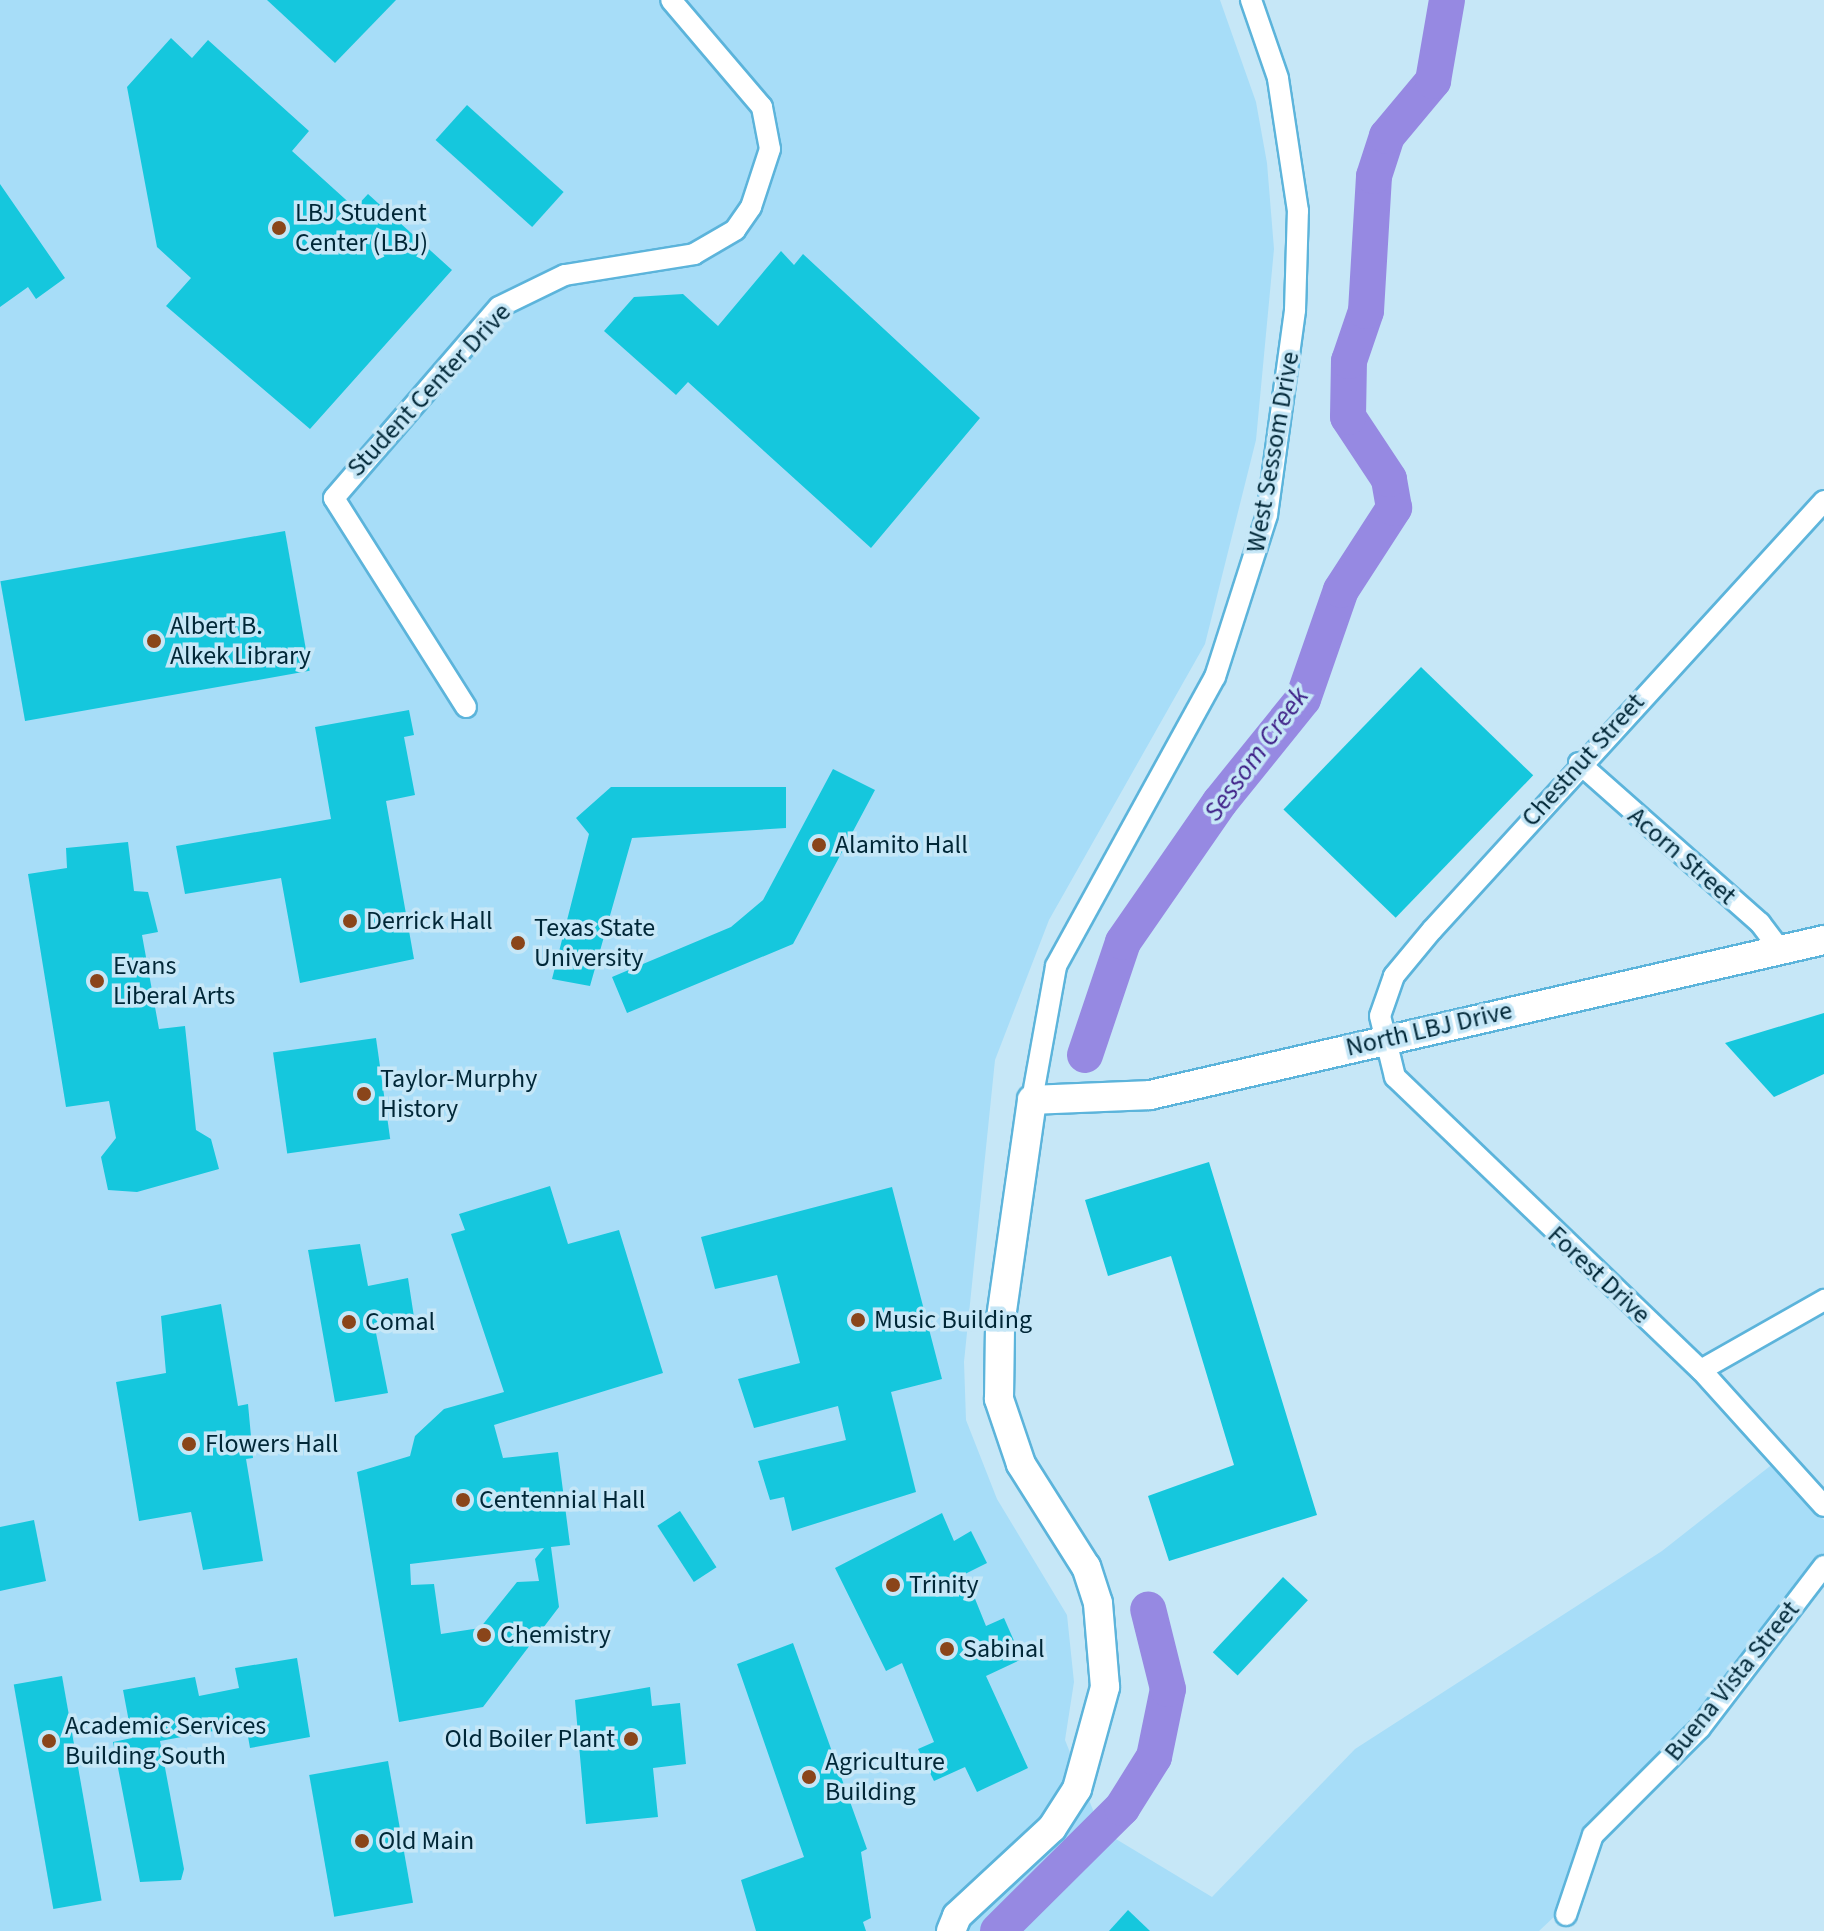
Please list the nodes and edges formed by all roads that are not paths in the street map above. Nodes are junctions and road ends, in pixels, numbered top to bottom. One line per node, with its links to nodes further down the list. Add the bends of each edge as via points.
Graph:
1 (671, 0): 4 (street, Student Center Drive, via 762,107 770,149 751,207 735,230 694,254 565,275 499,307 334,498 350,535)
2 (1251, 0): 9 (street, West Sessom Drive, via 1278,78 1298,211 1295,310 1267,515 1215,677 1056,966 1038,1034)
3 (1824, 501): 5 (street, Chestnut Street)
4 (466, 707)
5 (1579, 763): 7 (street, Acorn Street, via 1760,923); 8 (street, Chestnut Street, via 1394,976 1381,1009)
6 (1824, 940): 7 (street, North LBJ Drive)
7 (1782, 952): 8 (street, North LBJ Drive)
8 (1383, 1040): 9 (street, North LBJ Drive, via 1150,1095); 11 (street, Forest Drive, via 1395,1077 1435,1120)
9 (1032, 1100): 15 (street, via 1000,1325 999,1399 1021,1464 1086,1567 1098,1603 1105,1687 1077,1789 1052,1828 957,1916)
10 (1824, 1300): 11 (street)
11 (1701, 1370): 12 (street, Forest Drive)
12 (1824, 1506)
13 (1824, 1566): 14 (street, Buena Vista Street, via 1700,1728 1593,1835)
14 (1566, 1915)
15 (951, 1931)

